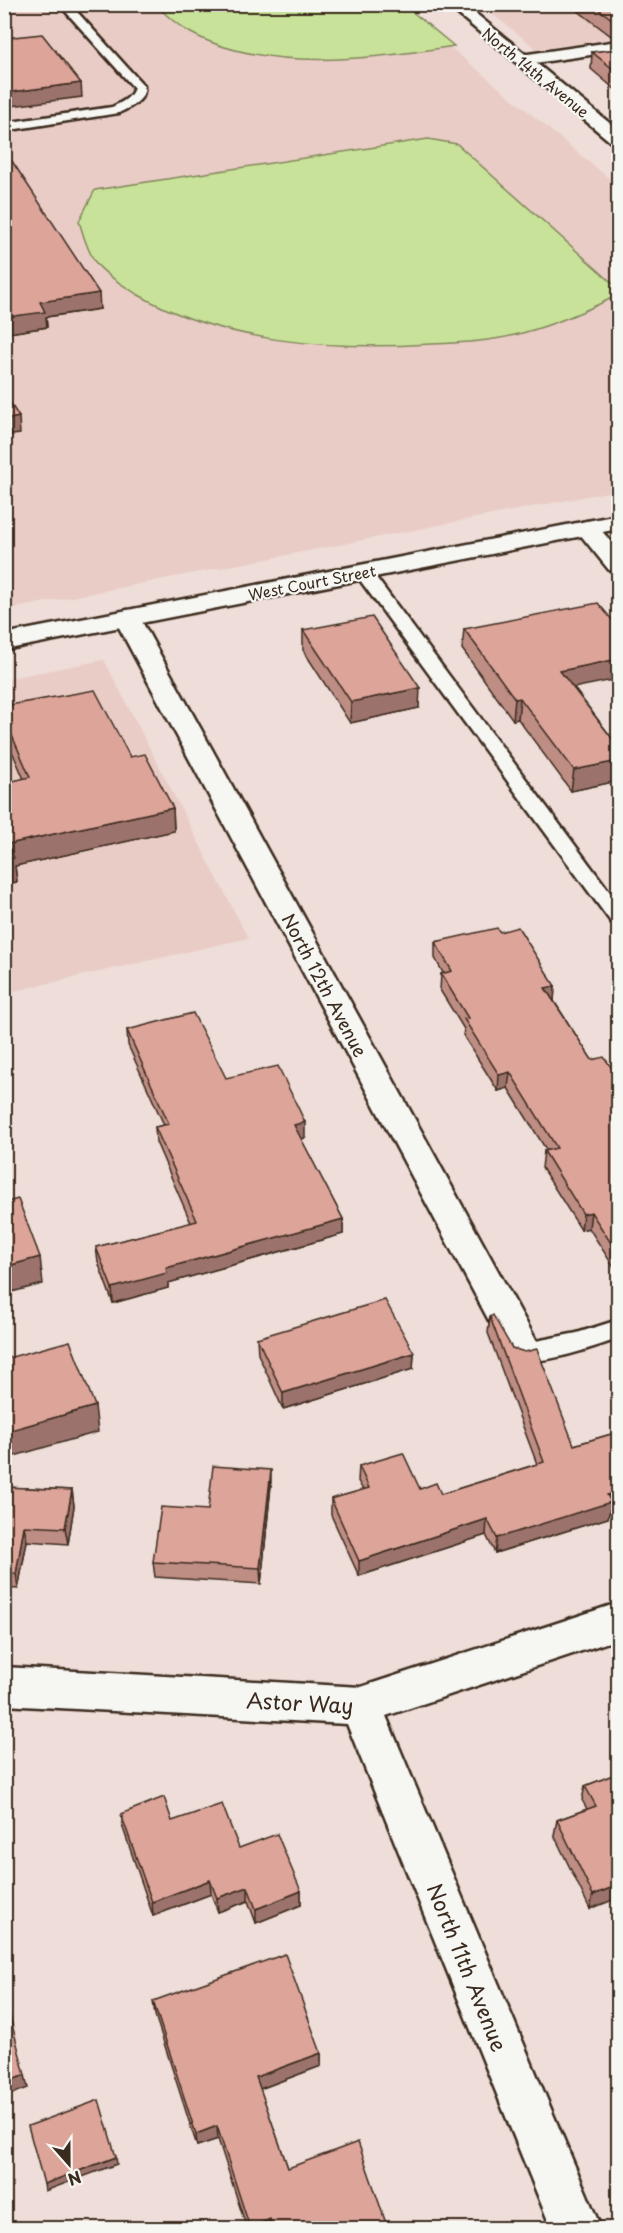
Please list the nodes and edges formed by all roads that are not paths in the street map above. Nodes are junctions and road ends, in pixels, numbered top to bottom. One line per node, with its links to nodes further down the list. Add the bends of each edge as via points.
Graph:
1 (64, 4): 5 (lane, via 140,88 137,98 115,110)
2 (454, 4): 4 (street, North 14th Avenue)
3 (618, 46): 4 (street)
4 (521, 60): 6 (street, North 14th Avenue)
5 (4, 127)
6 (618, 140)
7 (618, 522): 8 (street, West Court Street)
8 (587, 528): 9 (street); 10 (street, West Court Street)
9 (618, 565)
10 (363, 572): 11 (street, West Court Street); 13 (lane)
11 (127, 618): 12 (street, West Court Street); 15 (street, North 12th Avenue)
12 (4, 642)
13 (618, 917)
14 (618, 1330): 15 (lane, via 577,1343)
15 (524, 1352)
16 (618, 1621): 18 (street, Astor Way)
17 (4, 1686): 18 (street, Astor Way)
18 (361, 1706): 19 (street, North 11th Avenue)
19 (576, 2229)

